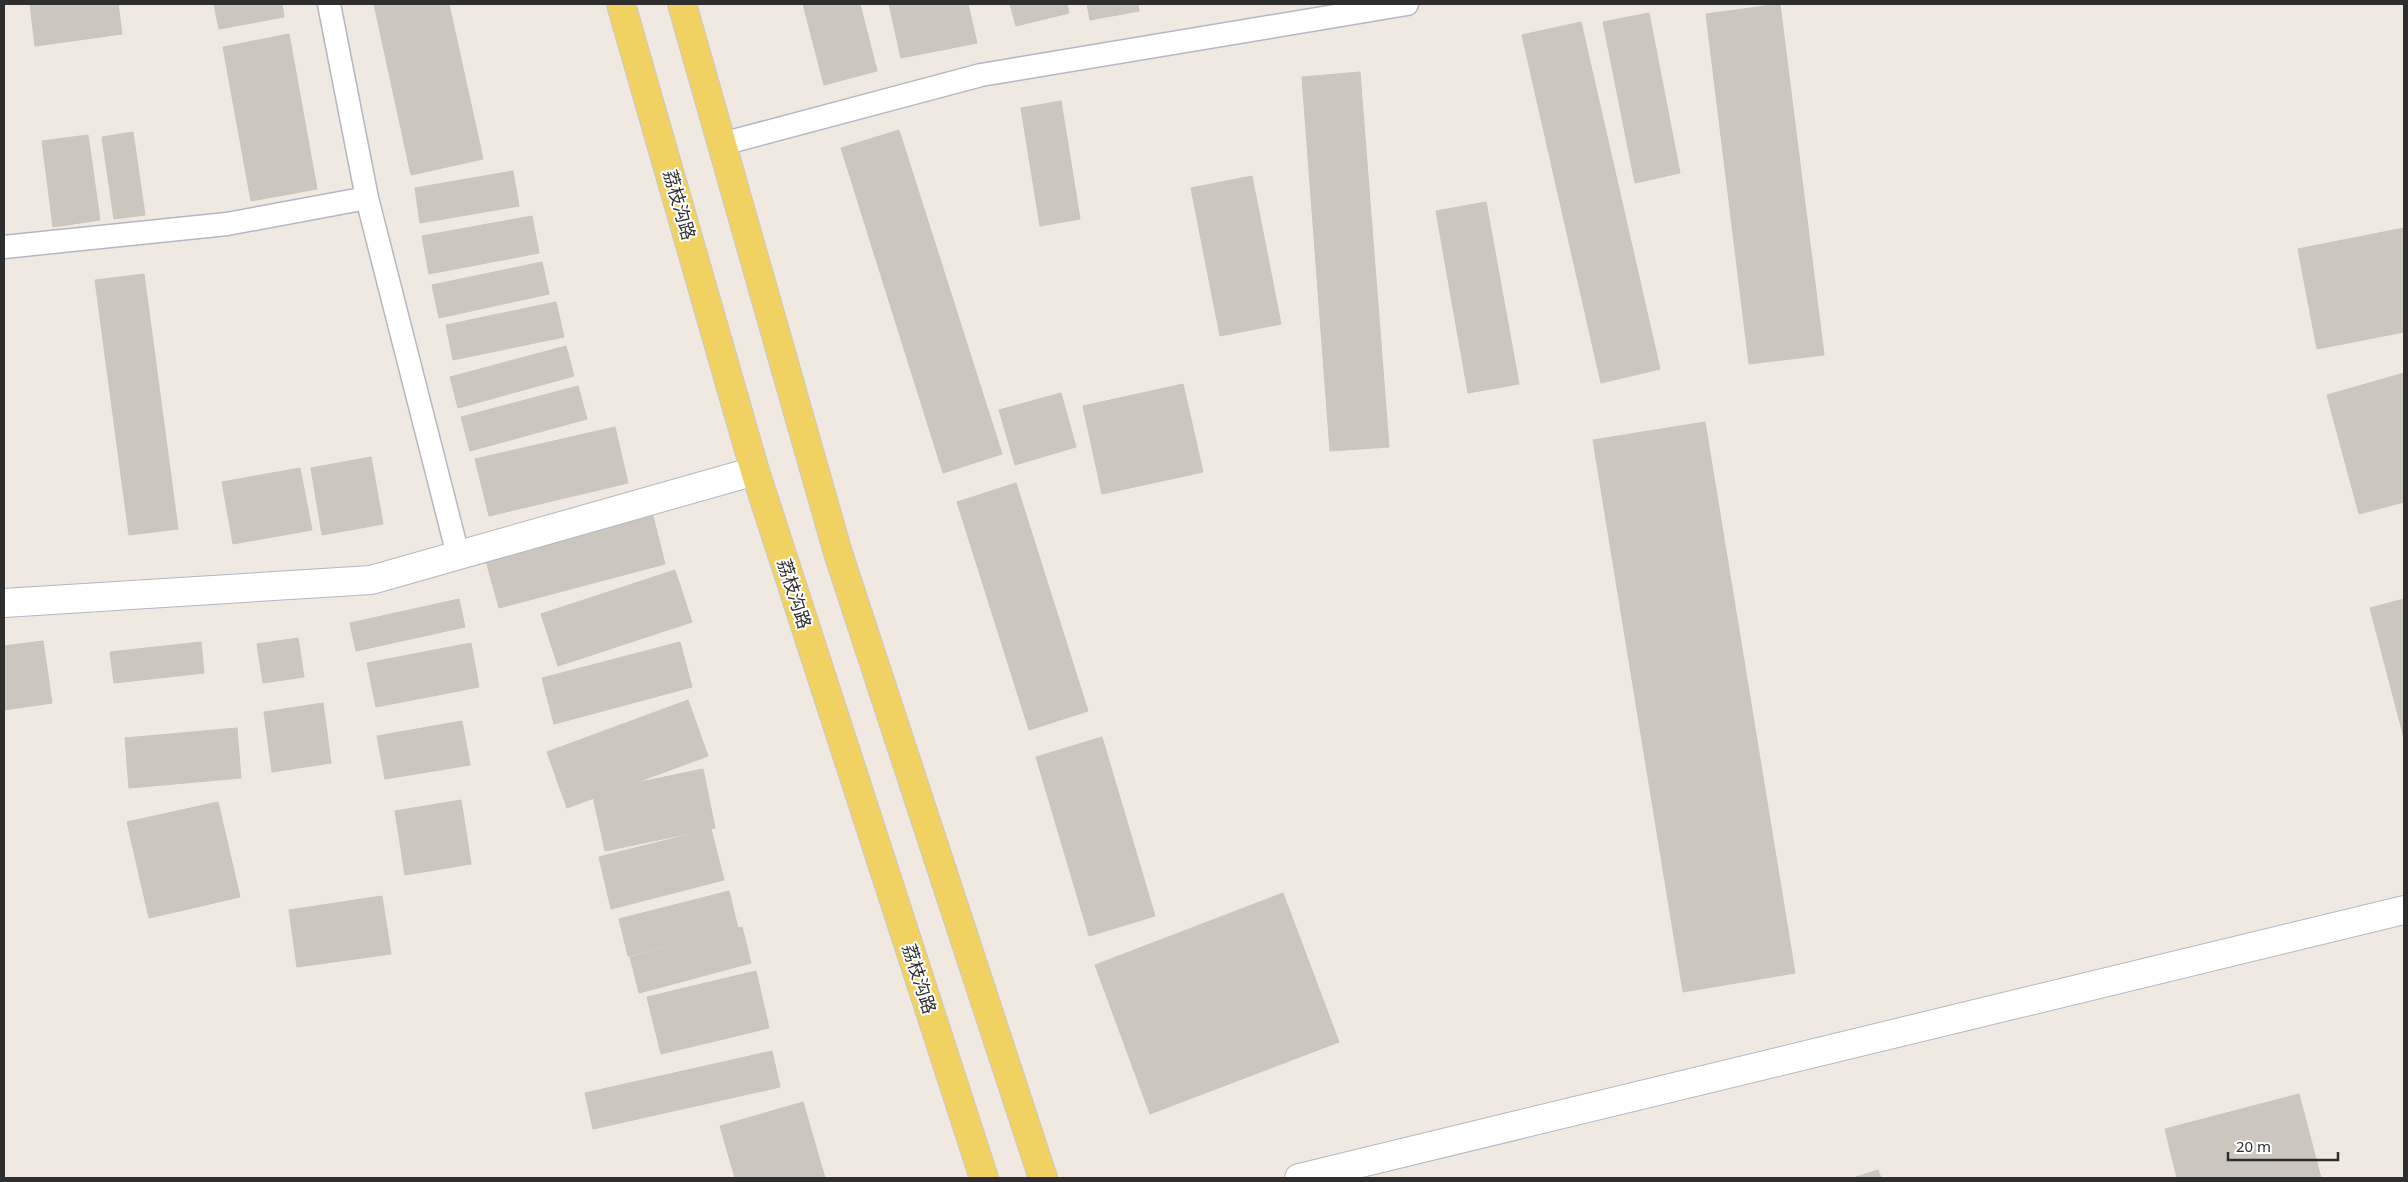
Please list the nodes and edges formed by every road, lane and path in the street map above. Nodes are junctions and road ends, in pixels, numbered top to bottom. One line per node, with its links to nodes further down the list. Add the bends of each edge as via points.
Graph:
1 (329, 4): 6 (lane)
2 (622, 4): 8 (main road, 荔枝沟路)
3 (682, 4): 5 (main road)
4 (1407, 4): 5 (lane, via 981,75)
5 (722, 144): 13 (main road, via 838,553)
6 (367, 198): 7 (lane, via 227,224); 9 (lane)
7 (4, 247)
8 (754, 471): 9 (street); 12 (main road, 荔枝沟路)
9 (458, 555): 10 (street, via 371,580)
10 (4, 603)
11 (2404, 910): 14 (street)
12 (984, 1178)
13 (1043, 1178)
14 (1300, 1178)

